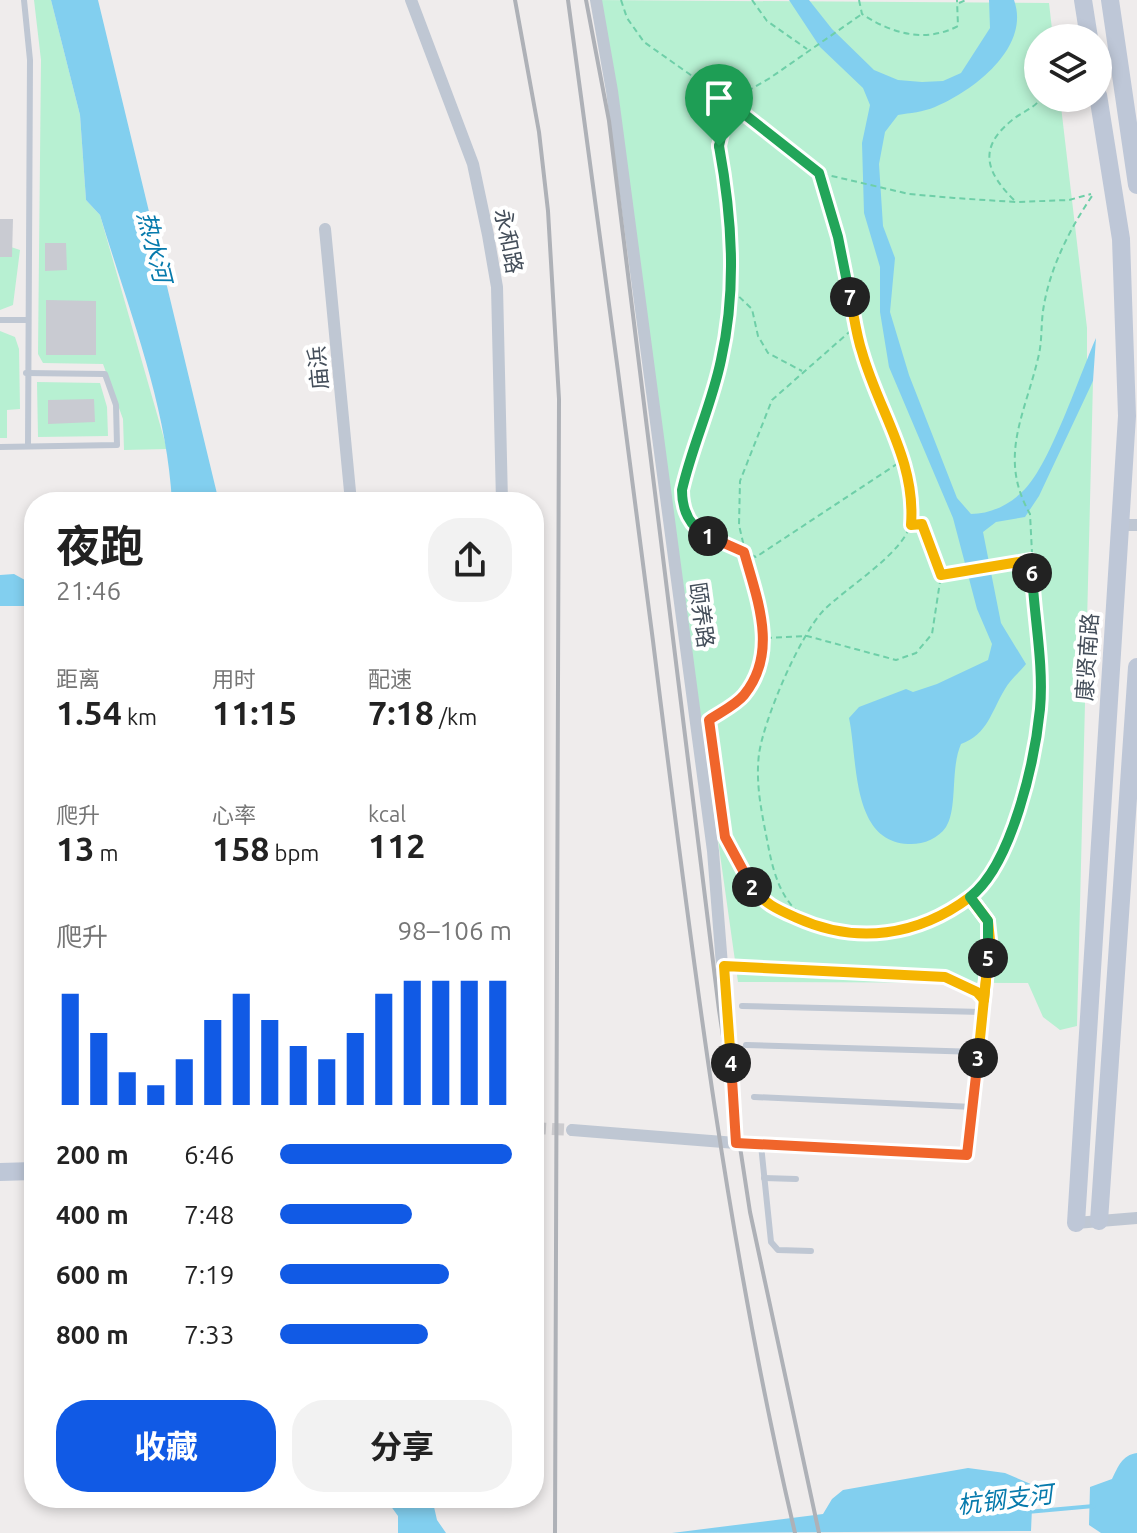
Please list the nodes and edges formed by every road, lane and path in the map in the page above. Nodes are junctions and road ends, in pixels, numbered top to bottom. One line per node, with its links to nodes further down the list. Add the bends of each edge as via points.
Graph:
1 (24, 0): 23 (lane, via 30,60)
2 (411, 0): 32 (street, 永和路, via 473,164 488,235 497,287)
3 (596, 0): 47 (street, 颐养路, via 711,835)
4 (621, 0): 14 (path, via 644,42)
5 (752, 0): 13 (path, via 767,21)
6 (859, 0): 11 (path)
7 (966, 0): 10 (path)
8 (1083, 0): 12 (street)
9 (1110, 0): 18 (street)
10 (958, 2): 11 (path, via 958,26 938,36 900,32)
11 (862, 14): 13 (path)
12 (1087, 24)
13 (808, 50): 14 (path)
14 (729, 102): 17 (path); 21 (path, via 719,146 731,210)
15 (1024, 112): 19 (path, via 997,135 988,155 993,177)
16 (1101, 112): 29 (street, 康贤南路, via 1124,275)
17 (819, 173): 19 (path, via 909,194); 24 (path)
18 (1137, 185)
19 (1016, 202): 36 (path, via 1069,200 1094,193 1065,239 1014,440 1018,492 1030,514)
20 (325, 229): 31 (street, 庙浜)
21 (731, 289): 25 (path, via 752,309 768,353); 35 (path, via 721,361 688,465 682,509 700,532)
22 (0, 320): 23 (lane)
23 (26, 320): 26 (lane)
24 (856, 326): 25 (path); 30 (path)
25 (803, 372): 35 (path, via 772,400 740,481)
26 (26, 373): 27 (lane); 27 (lane, via 105,374 116,405 117,445)
27 (28, 446): 28 (lane)
28 (0, 447)
29 (1131, 452): 34 (street, 康贤南路)
30 (905, 459): 33 (path, via 913,498); 35 (path, via 756,557)
31 (350, 492)
32 (502, 492)
33 (911, 525): 37 (path, via 922,524); 38 (path, via 896,547 821,613)
34 (1128, 525): 43 (street, 康贤南路)
35 (744, 552): 39 (path)
36 (1031, 560): 37 (path); 45 (path, via 1040,708 1015,827 981,889)
37 (941, 575): 38 (path, via 932,634 916,653 896,660)
38 (807, 636): 39 (path); 46 (path, via 763,740 758,797 773,868 794,910)
39 (765, 638): 41 (path, via 744,696)
40 (1137, 667): 42 (street)
41 (709, 720)
42 (1133, 803): 43 (street); 64 (street)
43 (1103, 804): 65 (street, 康贤南路)
44 (723, 822): 46 (path, via 725,837 754,890 766,903)
45 (970, 897): 46 (path, via 913,929 870,937); 48 (lane, via 988,921)
46 (810, 924)
47 (724, 966): 48 (lane, via 945,977); 56 (street, 颐养路)
48 (984, 1000): 50 (lane)
49 (742, 1006): 50 (lane)
50 (982, 1012): 52 (lane)
51 (746, 1045): 52 (lane)
52 (979, 1052): 54 (lane)
53 (754, 1097): 54 (lane)
54 (973, 1107): 58 (lane)
55 (572, 1130): 56 (street)
56 (736, 1143): 57 (street)
57 (761, 1145): 58 (street); 61 (lane)
58 (967, 1155)
59 (24, 1171): 60 (street)
60 (0, 1172)
61 (764, 1178): 62 (lane); 66 (lane, via 771,1242 778,1250)
62 (796, 1179)
63 (1137, 1218): 64 (street)
64 (1099, 1221): 65 (street)
65 (1076, 1223)
66 (811, 1251)

